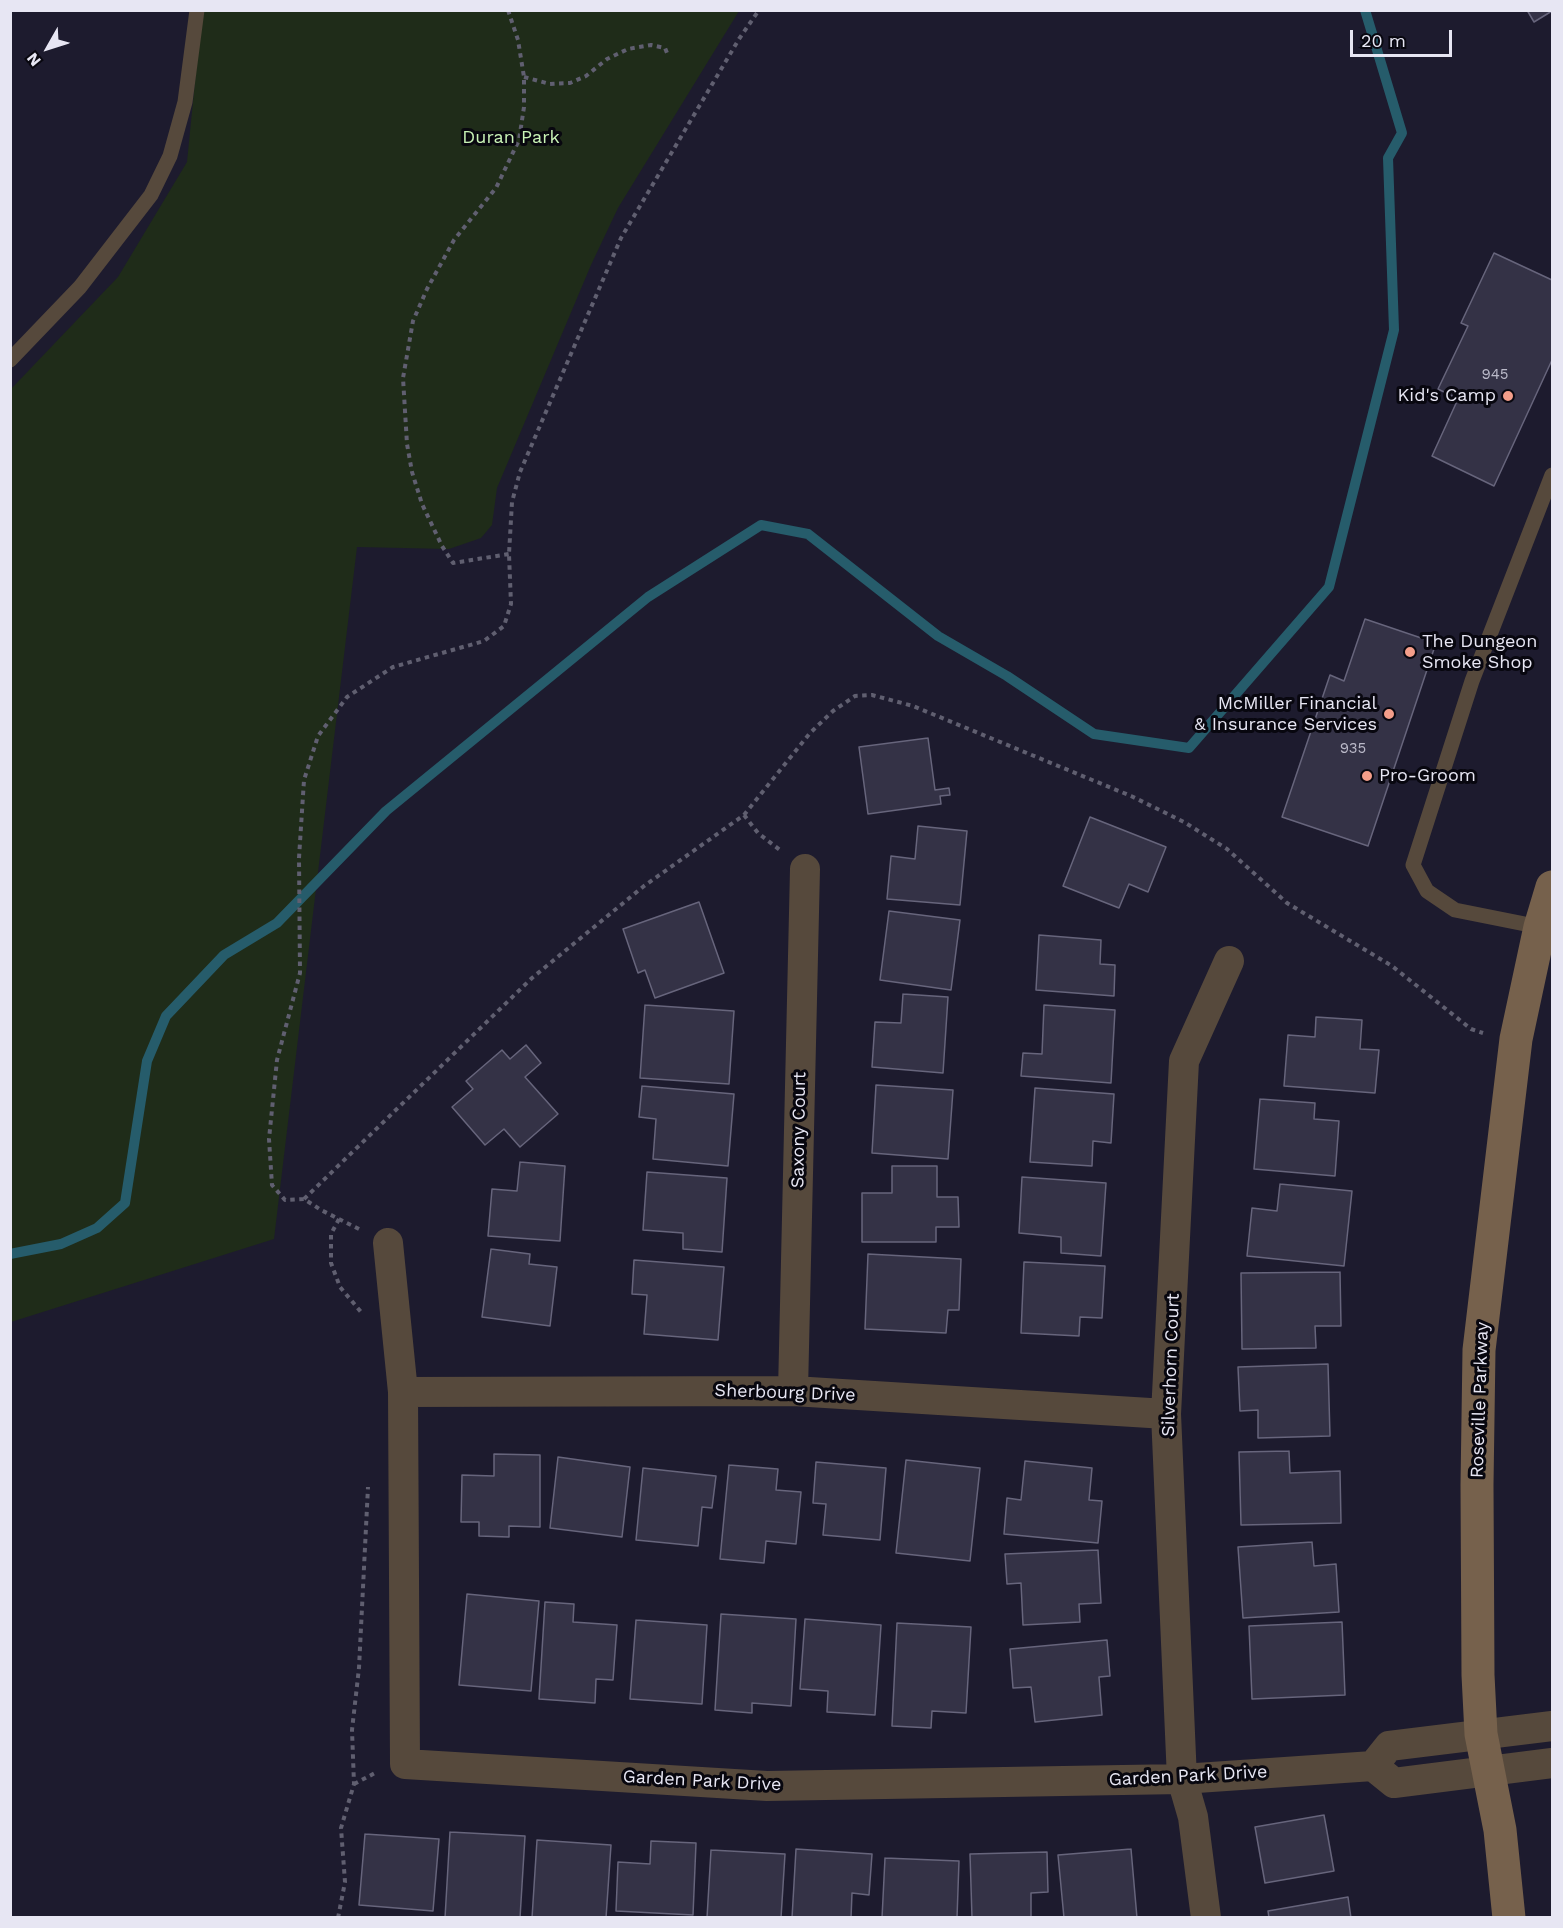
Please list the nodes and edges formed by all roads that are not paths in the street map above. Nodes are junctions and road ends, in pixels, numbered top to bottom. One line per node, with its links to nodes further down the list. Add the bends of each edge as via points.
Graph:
1 (197, 10): 2 (lane, via 185,102 170,156 151,195 80,287)
2 (10, 360)
3 (1552, 475): 6 (lane, via 1472,681 1413,865 1427,891 1455,910)
4 (805, 869): 9 (street, Saxony Court)
5 (1552, 887): 6 (main road, Roseville Parkway)
6 (1540, 927): 13 (main road, Roseville Parkway, via 1516,1039 1479,1350)
7 (1229, 961): 11 (street, Silverhorn Court, via 1184,1060)
8 (388, 1243): 10 (street)
9 (793, 1391): 10 (street, Sherbourg Drive); 11 (street, Sherbourg Drive)
10 (403, 1392): 17 (street, Garden Park Drive, via 405,1764 767,1786)
11 (1166, 1414): 17 (street, Silverhorn Court)
12 (1540, 1727): 13 (street)
13 (1481, 1734): 15 (street, via 1389,1746); 16 (main road, Roseville Parkway)
14 (1544, 1763): 16 (street)
15 (1372, 1766): 16 (street, via 1395,1783); 17 (street, Garden Park Drive)
16 (1487, 1770): 19 (main road, Roseville Parkway, via 1500,1830)
17 (1182, 1779): 18 (street, Silverhorn Court, via 1193,1817)
18 (1206, 1917)
19 (1509, 1917)

